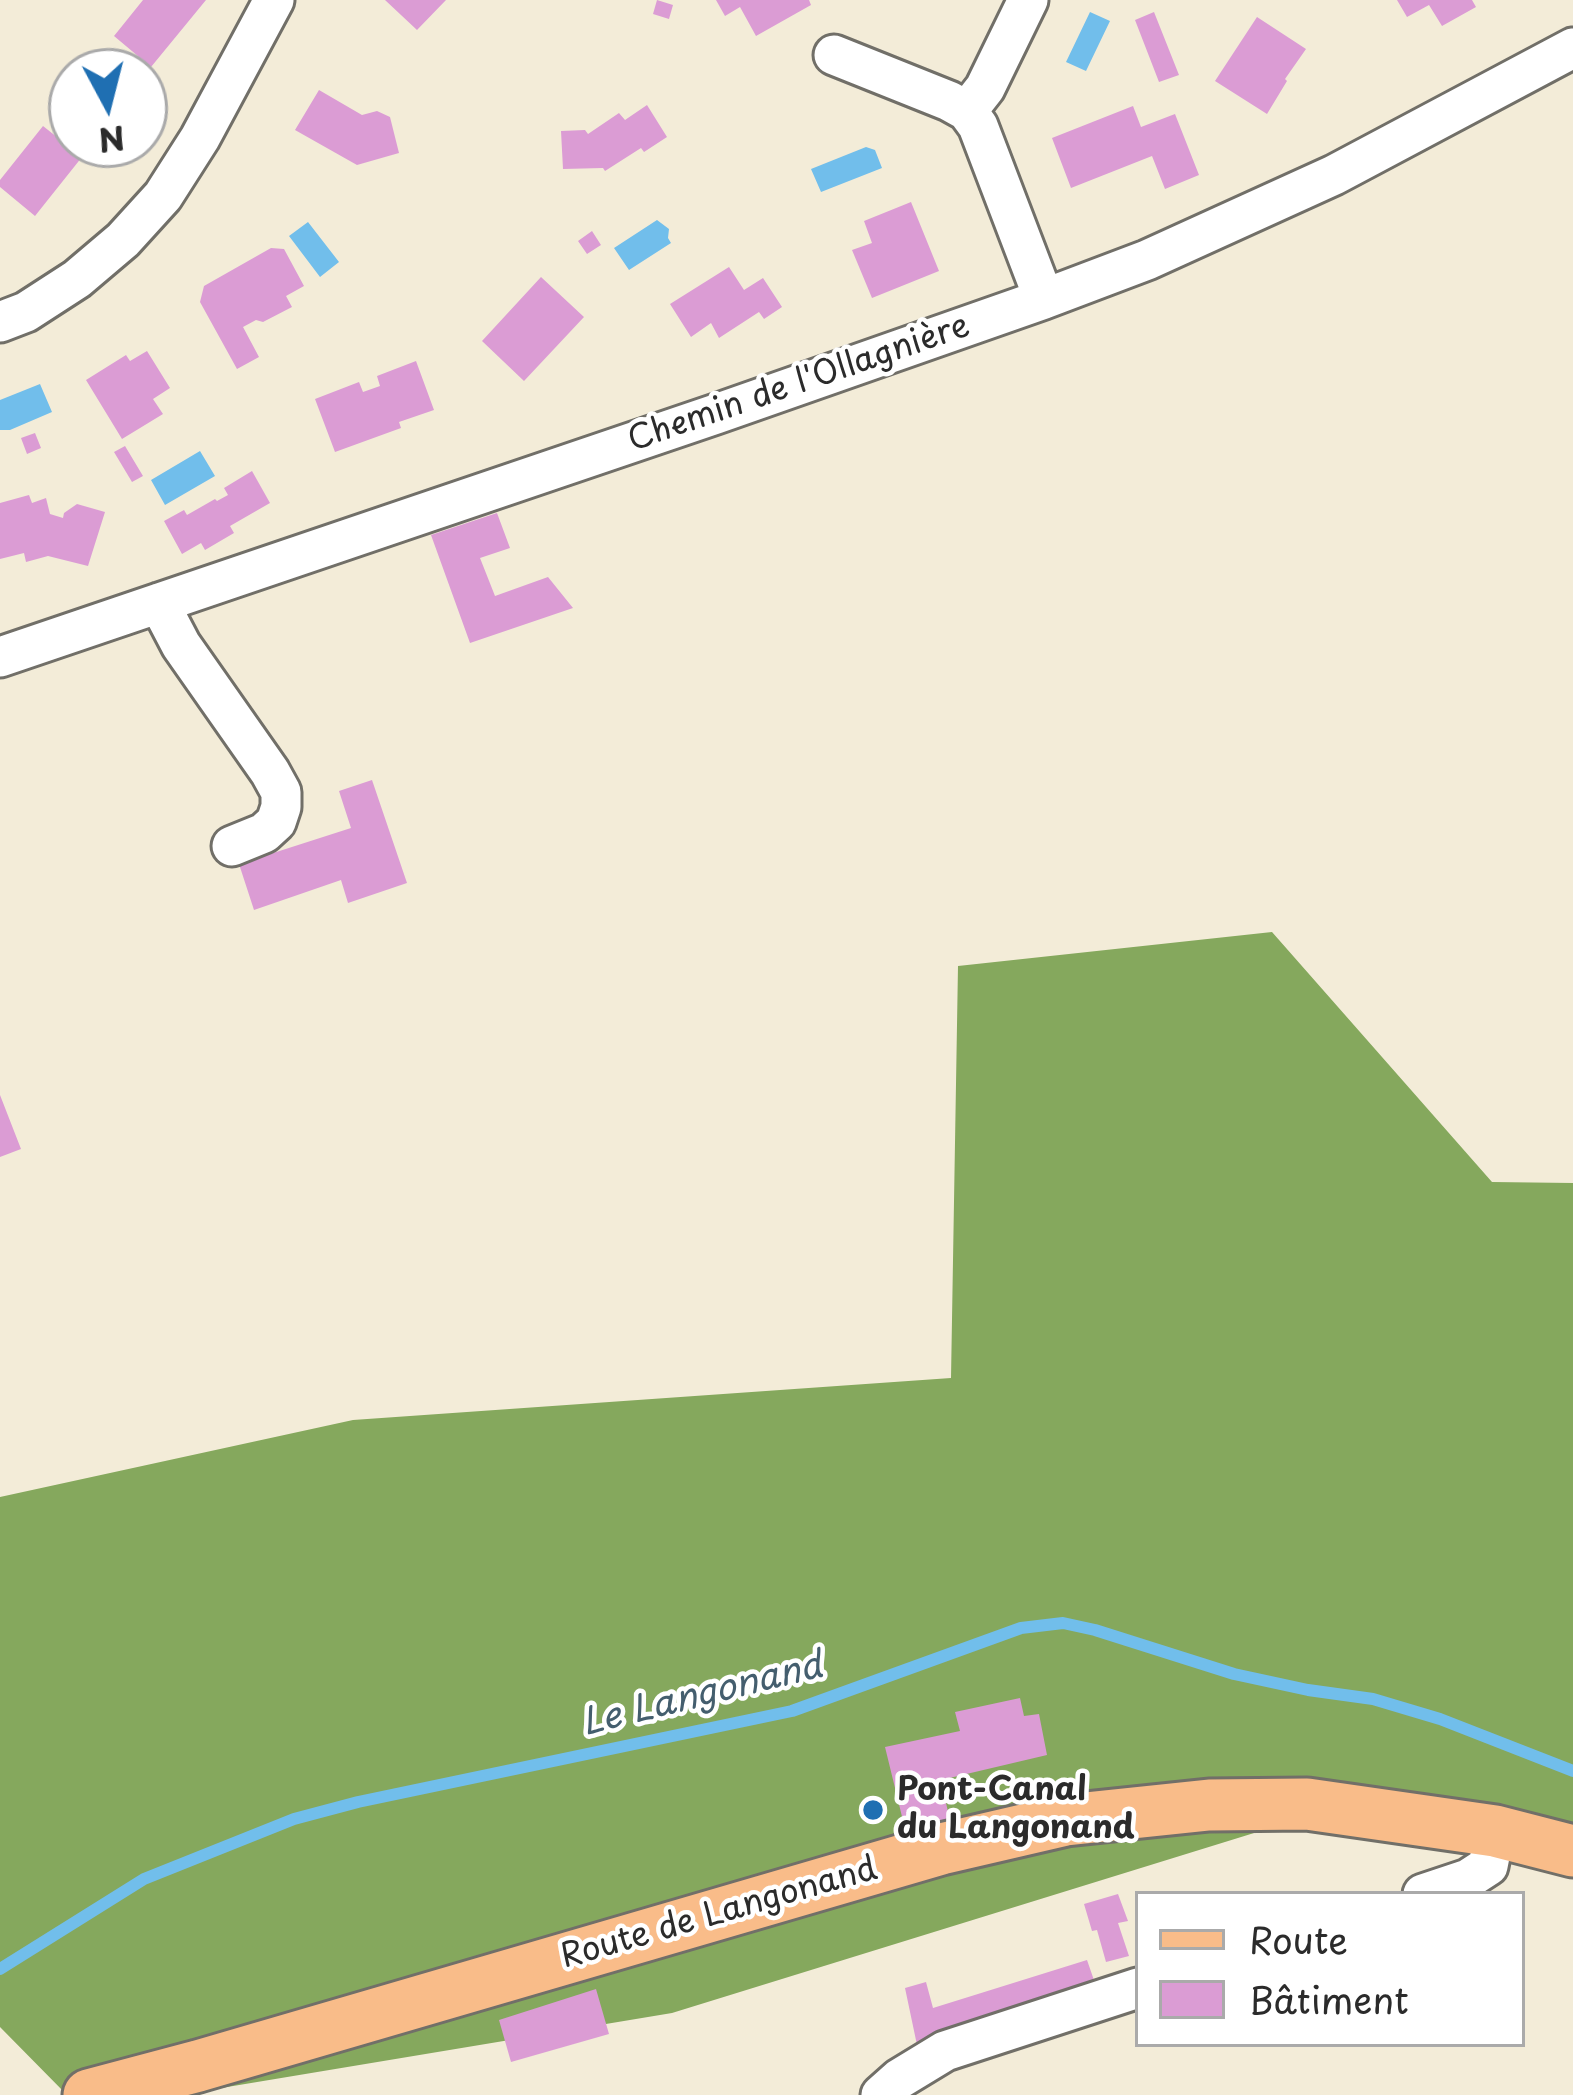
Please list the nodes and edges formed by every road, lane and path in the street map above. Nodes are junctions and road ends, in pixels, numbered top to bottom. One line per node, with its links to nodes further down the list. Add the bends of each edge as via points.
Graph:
1 (274, 0): 7 (street, via 163,196 77,279)
2 (1028, 0): 5 (street)
3 (1573, 48): 6 (street, Chemin de l'Ollagnière, via 1334,175)
4 (834, 56): 5 (street)
5 (967, 111): 6 (street)
6 (1044, 299): 8 (street, Chemin de l'Ollagnière)
7 (0, 322)
8 (159, 603): 9 (street, Chemin de l'Ollagnière); 10 (street, via 280,792 276,822)
9 (0, 657)
10 (232, 846)
11 (1495, 1832): 12 (main road, Route de Langonand); 13 (street, via 1488,1866); 15 (main road, Route de Langonand, via 1307,1804 1066,1820 940,1849)
12 (1573, 1851)
13 (1432, 1891)
14 (1135, 1989): 16 (street, via 945,2051)
15 (89, 2095)
16 (881, 2095)

